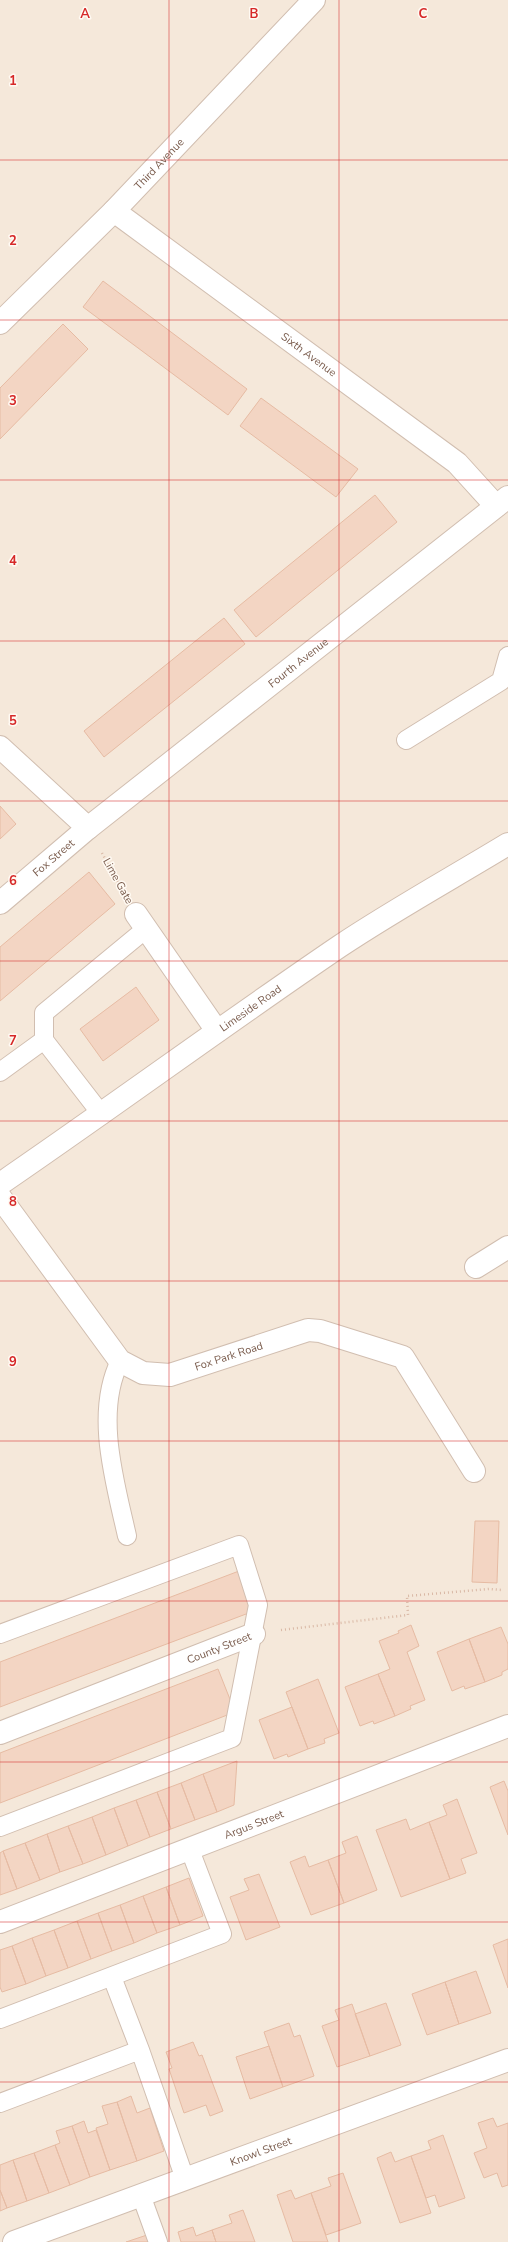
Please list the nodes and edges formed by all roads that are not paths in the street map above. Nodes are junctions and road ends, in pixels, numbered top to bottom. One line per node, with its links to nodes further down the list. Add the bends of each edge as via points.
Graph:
1 (314, 0): 2 (street, Third Avenue)
2 (114, 211): 3 (street, Third Avenue); 4 (street, Sixth Avenue, via 457,463)
3 (0, 323)
4 (502, 502): 8 (street, Fourth Avenue)
5 (508, 657): 6 (lane, via 501,680)
6 (406, 740)
7 (0, 748): 8 (street)
8 (88, 828): 10 (street, Fox Street)
9 (508, 844): 12 (street, Limeside Road, via 342,945)
10 (0, 903)
11 (141, 921): 12 (street); 13 (lane, via 44,1013)
12 (217, 1030): 15 (street, Limeside Road)
13 (44, 1040): 14 (lane); 15 (lane)
14 (0, 1072)
15 (102, 1115): 16 (street, Limeside Road)
16 (0, 1184)
17 (0, 1197): 20 (street, Fox Park Road)
18 (508, 1247): 19 (street)
19 (476, 1267)
20 (120, 1361): 21 (street, Fox Park Road, via 143,1373 170,1375 308,1330 320,1331 403,1357); 22 (lane, via 113,1375 107,1426 110,1461)
21 (474, 1472)
22 (127, 1536)
23 (0, 1634): 24 (lane, via 239,1546 258,1605)
24 (254, 1634): 26 (street, County Street); 27 (lane, via 232,1738)
25 (508, 1726): 28 (street, Argus Street)
26 (0, 1734)
27 (0, 1827)
28 (190, 1850): 29 (street, Argus Street); 30 (lane, via 222,1934)
29 (0, 1922)
30 (112, 1977): 31 (lane); 32 (lane)
31 (0, 2019)
32 (140, 2050): 34 (lane); 35 (lane)
33 (508, 2060): 35 (street, Knowl Street)
34 (0, 2103)
35 (185, 2179): 36 (street, Knowl Street)
36 (141, 2195): 37 (street, Knowl Street); 38 (lane)
37 (14, 2242)
38 (158, 2242)

